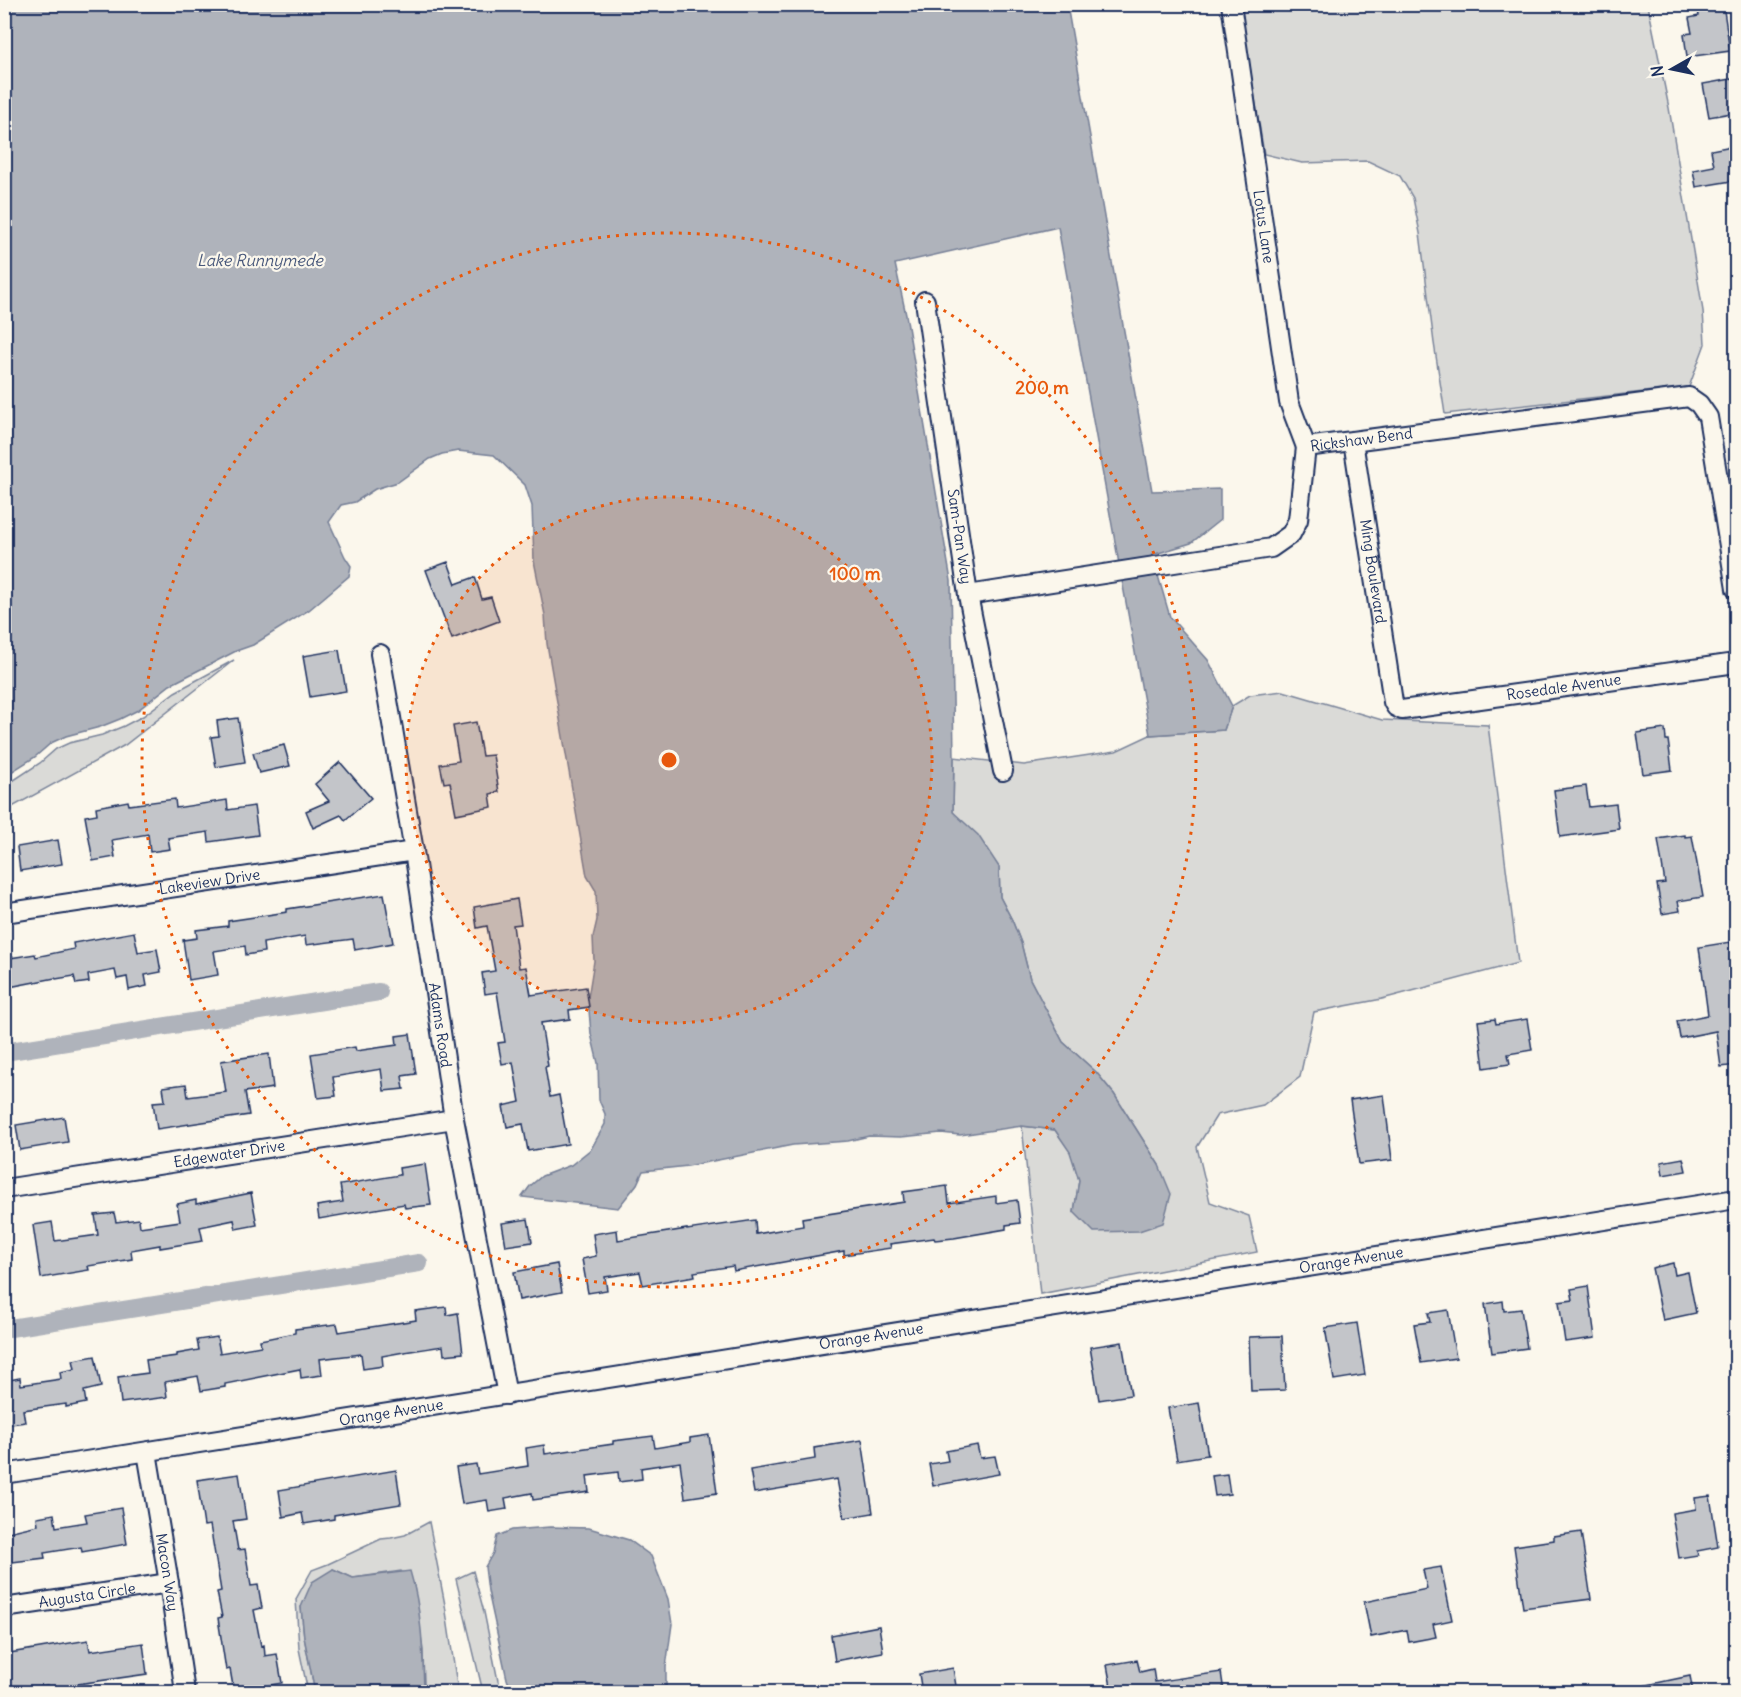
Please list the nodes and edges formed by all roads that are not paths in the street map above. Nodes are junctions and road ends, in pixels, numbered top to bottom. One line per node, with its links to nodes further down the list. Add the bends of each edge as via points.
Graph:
1 (1232, 4): 4 (street, Lotus Lane, via 1288,402)
2 (925, 302): 6 (street, Sam-Pan Way)
3 (1353, 441): 4 (street, Rickshaw Bend); 5 (street, Rickshaw Bend, via 1689,397 1708,417); 9 (street, Ming Boulevard)
4 (1306, 447): 6 (street, Rickshaw Bend, via 1298,520 1291,534 1271,548)
5 (1737, 589)
6 (968, 595): 10 (street, Sam-Pan Way)
7 (380, 654): 11 (street, Adams Road)
8 (1737, 663): 9 (street, Rosedale Avenue, via 1402,710)
9 (1393, 702)
10 (1003, 771)
11 (414, 851): 12 (street, Lakeview Drive); 13 (street, Adams Road)
12 (4, 913)
13 (454, 1119): 14 (street, Edgewater Drive); 16 (street, Adams Road)
14 (4, 1189)
15 (1737, 1199): 16 (street, Orange Avenue)
16 (507, 1395): 17 (street, Orange Avenue)
17 (147, 1452): 18 (street, Orange Avenue); 19 (street, Macon Way)
18 (4, 1474)
19 (169, 1582): 20 (street, Augusta Circle); 21 (street, Macon Way)
20 (4, 1608)
21 (185, 1692)

